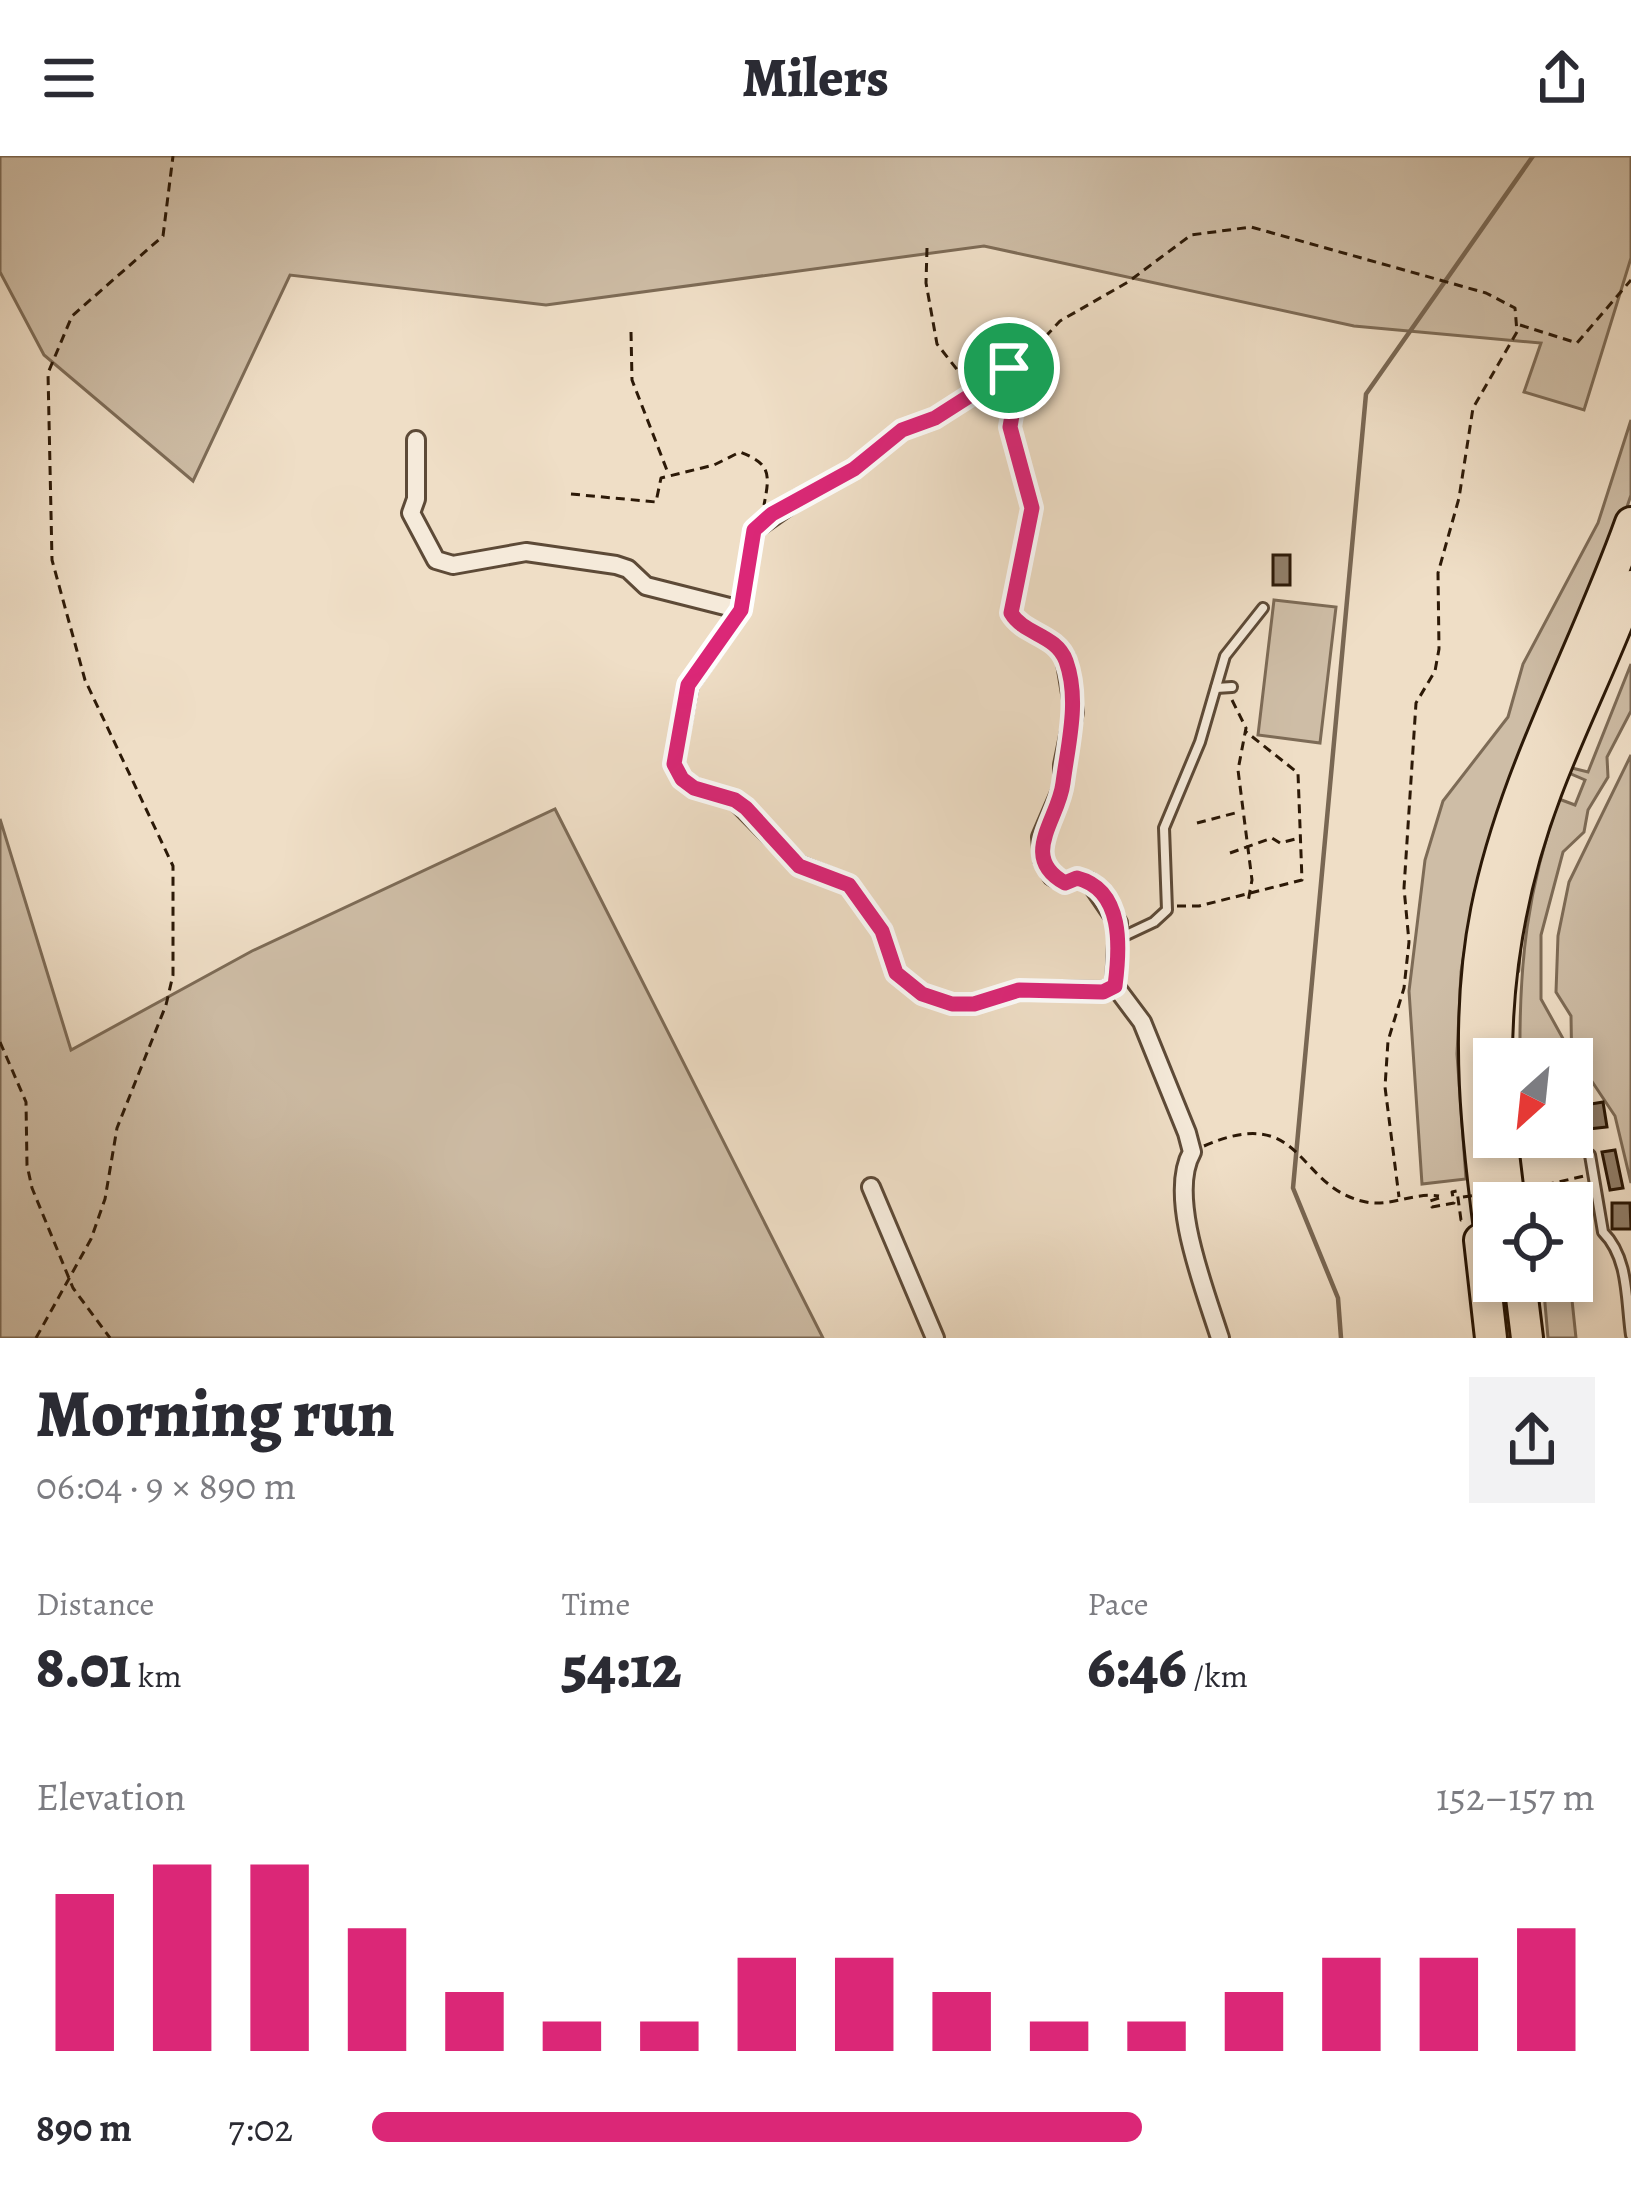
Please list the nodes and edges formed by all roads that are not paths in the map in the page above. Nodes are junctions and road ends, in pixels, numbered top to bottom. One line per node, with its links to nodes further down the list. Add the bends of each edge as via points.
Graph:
1 (416, 440): 6 (street, via 411,513 436,560 453,565 526,552 616,565 646,586)
2 (798, 499): 6 (street, via 761,525 747,554)
3 (1631, 523): 8 (highway)
4 (1631, 586): 10 (highway, via 1545,791)
5 (1263, 608): 9 (lane, via 1232,641 1225,687 1164,828 1169,904 1154,922)
6 (741, 610): 11 (street, via 688,685 674,764 682,779 735,800 799,866 849,885 882,931 896,973 922,994 974,1004 1019,990)
7 (1065, 657): 9 (street, via 1074,712 1043,860 1052,876 1101,892)
8 (1510, 823): 15 (highway, via 1486,914 1474,1037); 23 (highway, via 1479,897 1462,1034)
9 (1119, 939): 11 (street)
10 (1504, 941): 12 (highway); 13 (highway)
11 (1115, 986): 22 (street, via 1142,1022 1192,1152 1181,1170 1182,1199)
12 (1497, 1038)
13 (1507, 1038)
14 (1591, 1158): 20 (lane, via 1603,1232 1623,1270)
15 (1484, 1182)
16 (872, 1187): 21 (street)
17 (1499, 1302): 24 (highway)
18 (1523, 1302): 25 (highway)
19 (1533, 1302): 26 (highway)
20 (1631, 1335)
21 (935, 1338)
22 (1220, 1338)
23 (1491, 1338)
24 (1503, 1338)
25 (1527, 1338)
26 (1537, 1338)

